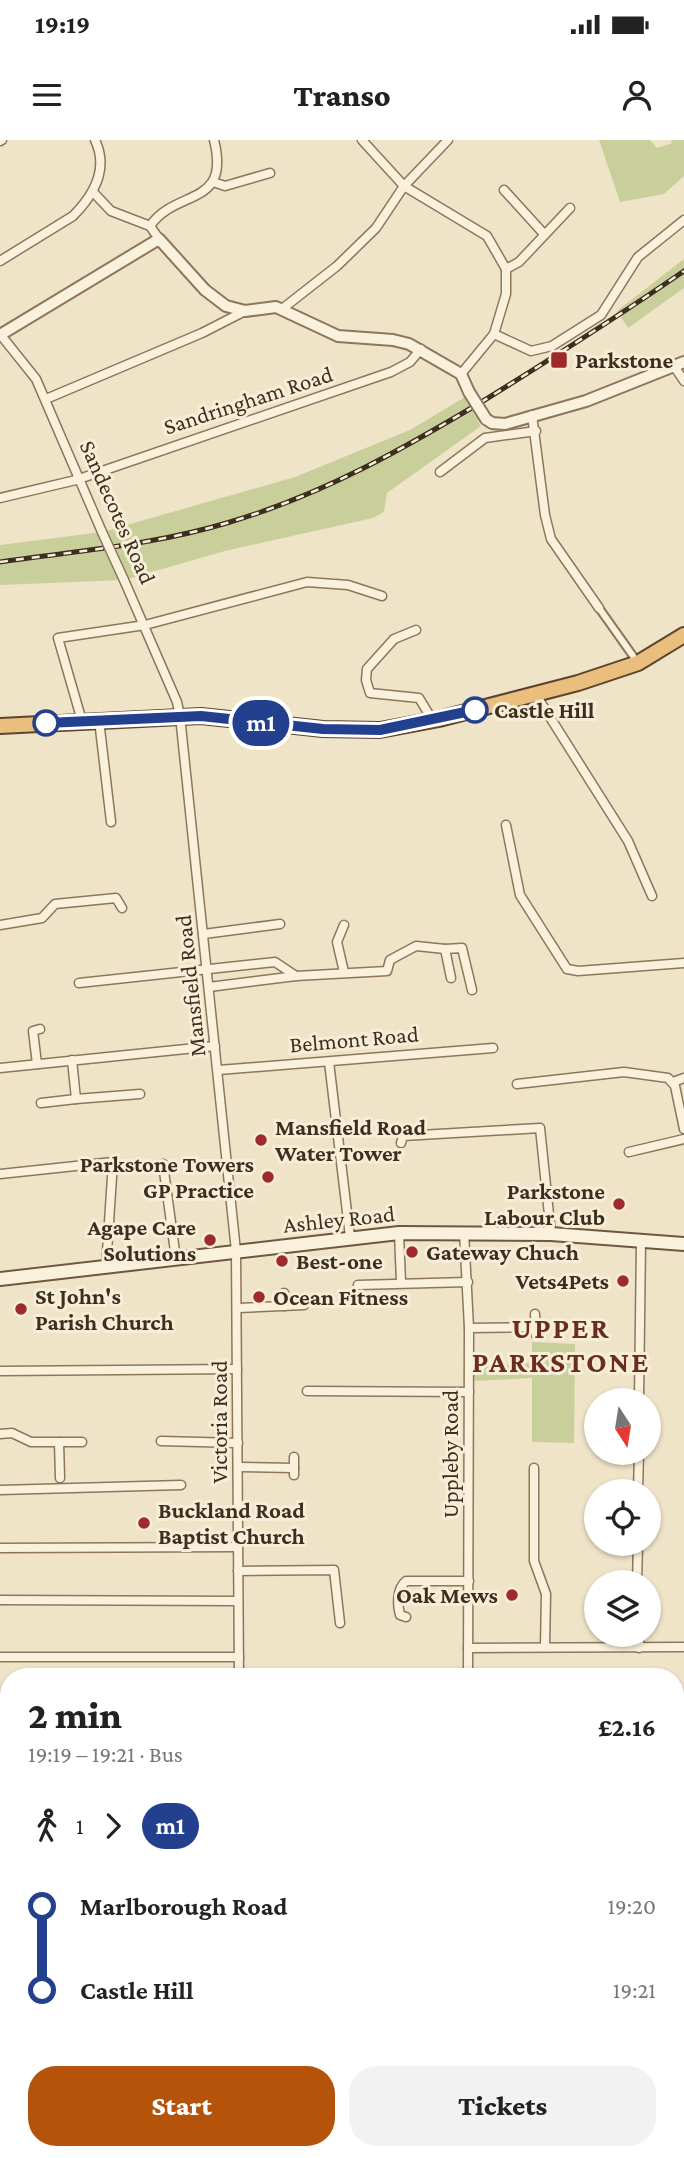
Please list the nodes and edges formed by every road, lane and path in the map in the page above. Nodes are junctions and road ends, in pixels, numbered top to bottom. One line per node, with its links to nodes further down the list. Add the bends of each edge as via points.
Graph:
1 (95, 140): 9 (street, via 101,163)
2 (214, 140): 6 (street, via 219,167)
3 (362, 140): 7 (street)
4 (448, 140): 7 (street)
5 (270, 173): 6 (street, via 225,186)
6 (213, 182): 12 (street)
7 (404, 186): 16 (street, via 487,236); 17 (street, via 376,228)
8 (504, 190): 13 (street)
9 (93, 192): 12 (street, via 111,211); 15 (street, via 73,216)
10 (570, 208): 13 (street)
11 (684, 220): 20 (street, via 638,257 601,315 552,346 531,351)
12 (150, 226): 14 (street)
13 (544, 234): 16 (street, via 519,262)
14 (159, 239): 18 (street, via 215,300); 19 (street)
15 (0, 261)
16 (506, 269): 20 (street, via 506,294)
17 (282, 309): 18 (street); 21 (street, via 338,336 393,340)
18 (245, 311): 25 (street)
19 (0, 334): 25 (street, Sandecotes Road, via 29,368)
20 (494, 334): 23 (street)
21 (421, 349): 23 (street); 29 (street, Sandringham Road, via 410,362 391,372)
22 (679, 364): 24 (street); 26 (street, via 586,401)
23 (461, 374): 26 (street, bridge, via 492,423 505,424)
24 (684, 381)
25 (46, 399): 29 (street, Sandecotes Road)
26 (532, 415): 27 (street)
27 (536, 431): 28 (street, via 485,438); 32 (street, via 551,539)
28 (440, 472)
29 (80, 478): 30 (street, Sandringham Road); 33 (street, Sandecotes Road, bridge)
30 (0, 498)
31 (382, 596): 33 (street, via 348,585 307,582)
32 (599, 608): 36 (street)
33 (145, 625): 38 (street, Sandecotes Road); 40 (street, via 58,638)
34 (416, 630): 41 (street, via 394,639 368,669 366,680 370,693 419,698)
35 (684, 635): 36 (highway)
36 (638, 663): 37 (highway)
37 (536, 695): 41 (highway); 45 (street, via 628,841)
38 (180, 716): 39 (highway); 41 (highway, via 352,730); 50 (street, Mansfield Road)
39 (99, 720): 40 (highway); 43 (street)
40 (82, 721): 42 (highway)
41 (433, 721)
42 (0, 726)
43 (111, 822)
44 (506, 825): 52 (street, via 520,895 567,969)
45 (652, 896)
46 (122, 908): 48 (street, via 116,898 55,904 42,918)
47 (280, 923): 50 (street)
48 (0, 925)
49 (344, 925): 54 (street, via 337,942)
50 (204, 934): 53 (street, Mansfield Road)
51 (445, 949): 54 (street, via 416,946 390,960 387,971); 56 (street); 59 (street, via 462,948)
52 (684, 963)
53 (207, 969): 55 (street, via 275,962); 57 (street); 58 (street, Mansfield Road)
54 (344, 972): 55 (street)
55 (296, 976): 58 (street)
56 (451, 978)
57 (79, 983)
58 (209, 986): 61 (street, Mansfield Road)
59 (472, 990)
60 (40, 1028): 65 (street, via 33,1031)
61 (215, 1046): 63 (street); 67 (street, Mansfield Road)
62 (493, 1048): 64 (street, Belmont Road)
63 (72, 1060): 65 (street); 72 (street)
64 (329, 1062): 67 (street, Belmont Road); 83 (street)
65 (37, 1064): 66 (street)
66 (0, 1068)
67 (219, 1070): 86 (street, Mansfield Road)
68 (684, 1078): 69 (street)
69 (673, 1082): 70 (street, via 662,1076 624,1072); 74 (street)
70 (517, 1084)
71 (140, 1094): 72 (street)
72 (76, 1099): 73 (street)
73 (41, 1103)
74 (684, 1129)
75 (401, 1136): 82 (street, via 541,1125)
76 (684, 1139): 77 (street)
77 (629, 1152)
78 (163, 1164): 87 (street)
79 (0, 1174): 88 (street, via 113,1162)
80 (464, 1231): 81 (main road, Ashley Road); 82 (main road, Ashley Road); 91 (street, Uppleby Road)
81 (399, 1233): 83 (main road, Ashley Road); 90 (street)
82 (551, 1234): 84 (main road, Ashley Road)
83 (350, 1237): 86 (main road, Ashley Road)
84 (641, 1241): 85 (main road, Ashley Road); 101 (street)
85 (684, 1244)
86 (236, 1251): 87 (main road, Ashley Road); 96 (street, Victoria Road)
87 (176, 1259): 88 (main road, Ashley Road)
88 (106, 1267): 89 (main road, Ashley Road)
89 (0, 1279)
90 (401, 1282): 91 (street); 92 (street)
91 (468, 1282): 98 (street, Uppleby Road)
92 (358, 1285)
93 (284, 1293): 95 (street)
94 (304, 1305): 95 (street)
95 (284, 1306): 96 (street)
96 (239, 1307): 99 (street, Victoria Road)
97 (535, 1314): 98 (street, via 536,1331)
98 (469, 1328): 103 (street, Uppleby Road)
99 (237, 1369): 100 (street); 108 (street, Victoria Road)
100 (0, 1371)
101 (639, 1388)
102 (307, 1391): 103 (street)
103 (469, 1392): 118 (street, Uppleby Road)
104 (0, 1434): 105 (street, via 12,1433 31,1442)
105 (59, 1442): 106 (street); 112 (street)
106 (82, 1442)
107 (165, 1443): 108 (street)
108 (238, 1443): 110 (street, Victoria Road)
109 (294, 1457): 110 (street, via 294,1471)
110 (239, 1467): 115 (street, Victoria Road)
111 (534, 1468): 123 (street, via 534,1562 546,1594)
112 (60, 1478)
113 (181, 1485): 114 (street)
114 (0, 1490)
115 (237, 1546): 116 (street); 117 (street, Victoria Road)
116 (0, 1548)
117 (238, 1571): 120 (street, Victoria Road); 122 (street, via 334,1570)
118 (469, 1581): 121 (street, via 406,1581 400,1588 398,1609); 125 (street, Uppleby Road)
119 (0, 1600): 120 (street)
120 (238, 1601): 128 (street, Victoria Road)
121 (406, 1617)
122 (340, 1623)
123 (545, 1647): 125 (street); 126 (street)
124 (684, 1647): 126 (street)
125 (468, 1648): 130 (street, Uppleby Road)
126 (639, 1648)
127 (0, 1657): 128 (street)
128 (239, 1657): 129 (street, Victoria Road)
129 (239, 1668)
130 (468, 1668)

